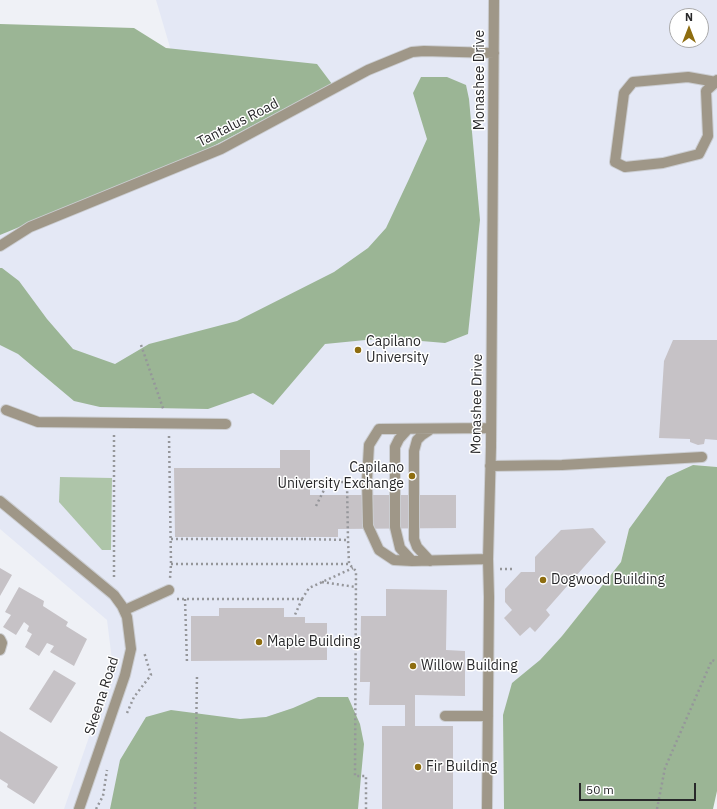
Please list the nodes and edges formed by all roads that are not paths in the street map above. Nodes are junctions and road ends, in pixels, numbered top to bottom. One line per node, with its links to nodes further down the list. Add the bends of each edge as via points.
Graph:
1 (494, 0): 2 (street, Monashee Drive)
2 (494, 53): 4 (street, Tantalus Road, via 412,52 368,70 221,149 30,227); 7 (street, Monashee Drive)
3 (717, 81): 3 (street, via 706,92 708,136 699,154 663,163 625,167 615,162 624,92 633,82 688,77)
4 (0, 246)
5 (6, 410): 6 (street, via 38,422)
6 (226, 424)
7 (491, 428): 9 (street); 11 (street, Monashee Drive)
8 (408, 429): 9 (street); 14 (street, via 395,447 395,527 400,548); 14 (street, via 379,429 369,445 368,526 379,550 394,560)
9 (431, 429): 15 (street, via 417,440 414,451 414,539 417,547)
10 (702, 457): 11 (street, via 562,465)
11 (490, 466): 13 (street, Monashee Drive)
12 (0, 501): 17 (street, Skeena Road, via 114,595)
13 (488, 559): 15 (street); 21 (street, Monashee Drive)
14 (412, 561): 15 (street)
15 (430, 561)
16 (169, 590): 17 (street)
17 (125, 610): 22 (street, Skeena Road, via 130,632 130,658)
18 (0, 639): 19 (street)
19 (0, 650)
20 (445, 716): 21 (street)
21 (488, 716): 23 (street, Monashee Drive)
22 (79, 809)
23 (487, 809)

